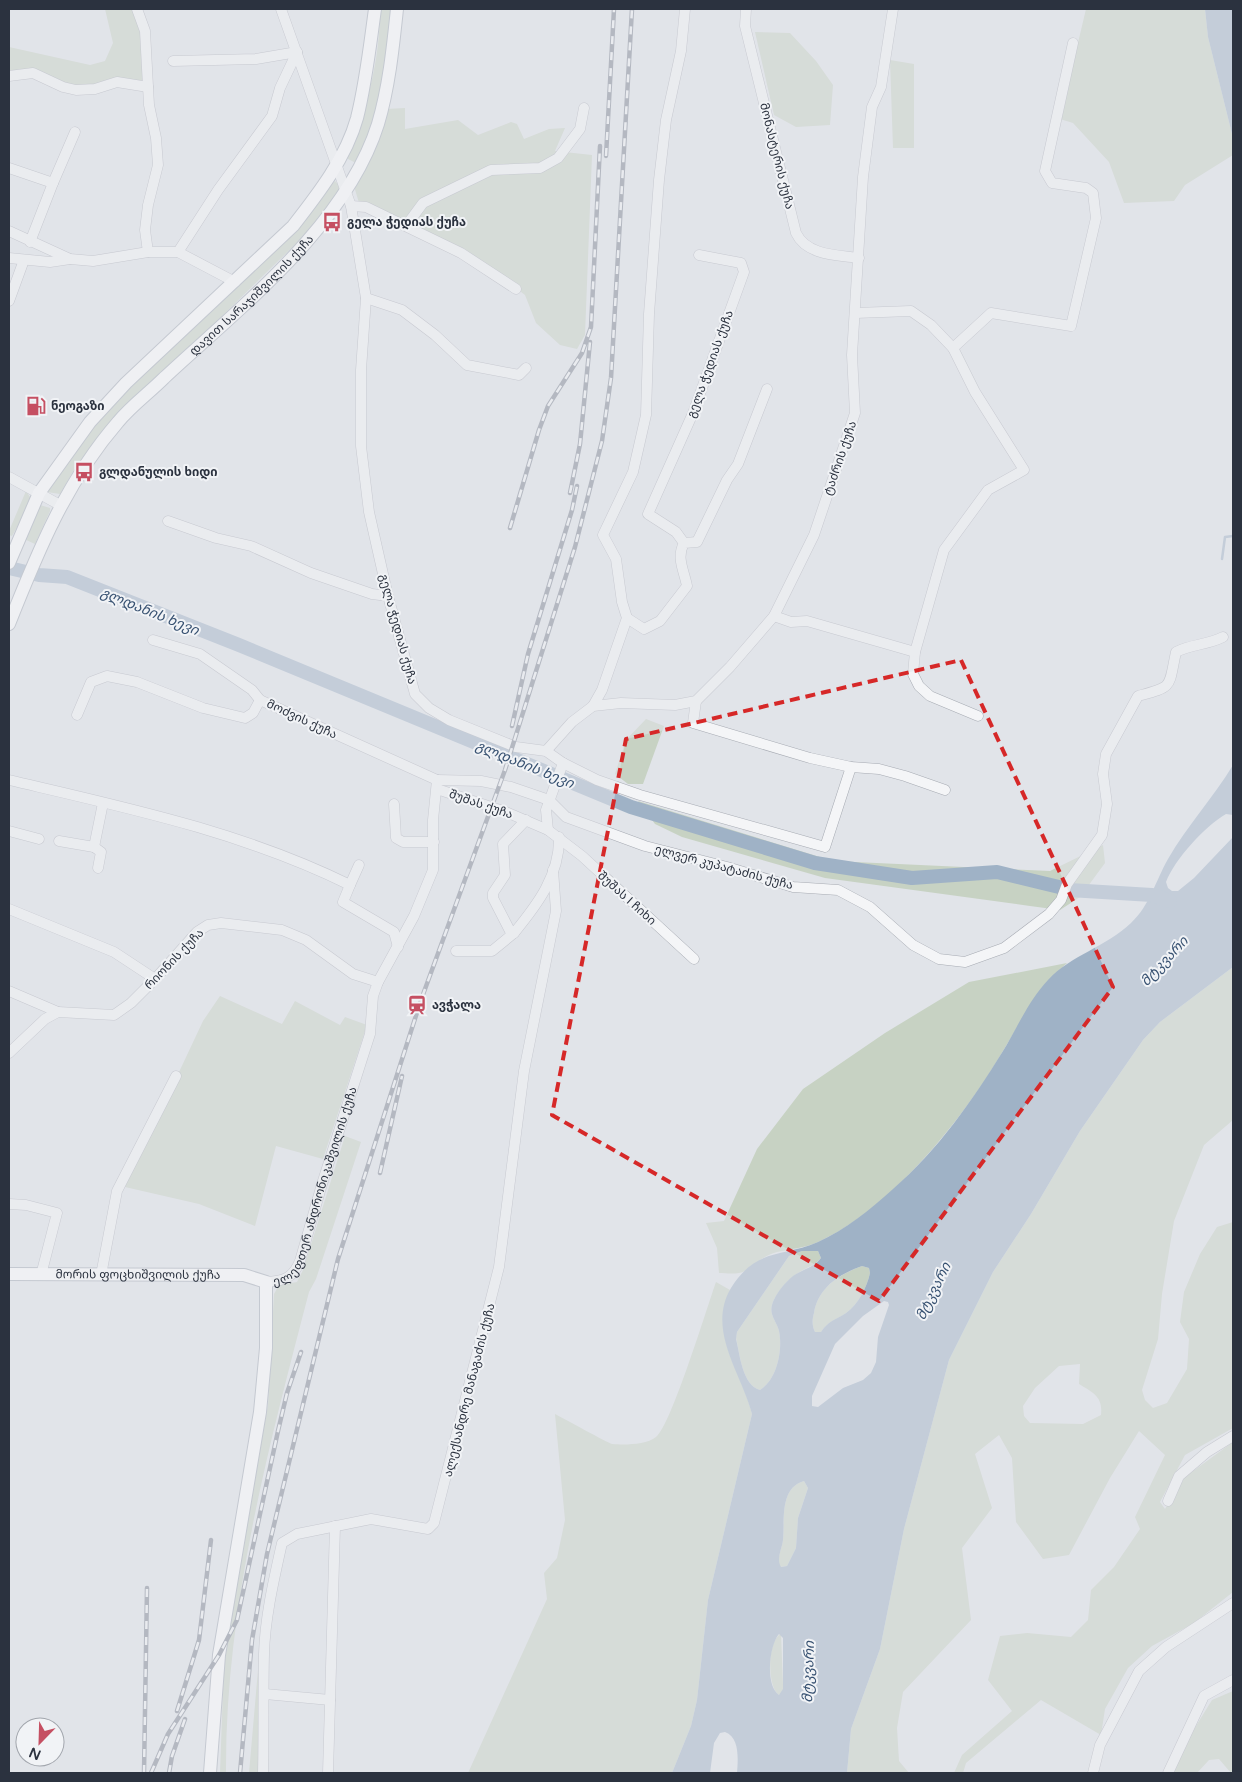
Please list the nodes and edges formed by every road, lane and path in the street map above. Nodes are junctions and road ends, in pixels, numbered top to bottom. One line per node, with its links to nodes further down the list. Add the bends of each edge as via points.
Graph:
1 (137, 9): 13 (street, via 145,31)
2 (293, 9): 8 (street)
3 (375, 9): 16 (main road, დავით სარაჯიშვილის ქუჩა, via 368,66 356,119)
4 (396, 9): 17 (main road, დავით სარაჯიშვილის ქუჩა, via 391,63 378,125)
5 (685, 9): 49 (street, via 659,180 649,314 646,415 632,472 603,535 616,559)
6 (746, 9): 29 (street, მონასტერის ქუჩა, via 745,26 796,233 800,241 816,251)
7 (893, 9): 29 (street, ტაძრის ქუჩა, via 881,87 872,107 863,178)
8 (282, 10): 10 (street, გელა ჭედიას ქუჩა)
9 (1073, 43): 37 (street, via 1046,171 1052,183 1086,188 1093,193 1096,218 1071,326 991,313)
10 (297, 52): 11 (street, via 256,59); 16 (street, გელა ჭედიას ქუჩა); 26 (street, via 280,88 272,116)
11 (173, 61)
12 (9, 76): 13 (street, via 33,73 63,88 76,90 95,90 117,82)
13 (148, 87): 25 (street, via 158,165 145,230)
14 (584, 108): 22 (street, via 580,129 558,158 540,168 491,170 422,203)
15 (75, 132): 19 (street)
16 (337, 158): 17 (main road); 20 (street, გელა ჭედიას ქუჩა); 32 (main road, დავით სარაჯიშვილის ქუჩა, via 315,197 292,226)
17 (359, 167): 20 (main road, დავით სარაჯიშვილის ქუჩა)
18 (9, 168): 19 (street)
19 (53, 183): 24 (street)
20 (346, 191): 21 (street, გელა ჭედიას ქუჩა); 42 (main road, დავით სარაჯიშვილის ქუჩა, via 299,252 119,421 90,456)
21 (351, 206): 22 (street, via 366,207); 34 (street, გელა ჭედიას ქუჩა)
22 (406, 226): 33 (street, via 461,253)
23 (9, 231): 24 (street)
24 (30, 242): 30 (street)
25 (148, 252): 26 (street); 30 (street, via 93,260)
26 (178, 252): 32 (street)
27 (699, 255): 44 (street, გელა ჭედიას ქუჩა, via 741,264 744,272 693,413 648,514 676,532)
28 (9, 258): 31 (street)
29 (860, 258): 36 (street, ტაძრის ქუჩა)
30 (70, 259): 31 (street, via 50,262)
31 (24, 260): 35 (street)
32 (235, 282): 41 (main road, დავით სარაჯიშვილის ქუჩა, via 126,383 90,422)
33 (516, 289)
34 (366, 298): 38 (street, via 402,310 467,365 519,376); 46 (street, გელა ჭედიას ქუჩა, via 361,370 361,446 369,512)
35 (9, 301)
36 (855, 313): 37 (street, via 910,311 931,325); 47 (street, ტაძრის ქუჩა, via 852,355 855,413 814,535)
37 (953, 348): 52 (street, via 975,392 1024,470 988,490 944,550)
38 (526, 368)
39 (766, 389): 44 (street, via 738,464 697,542)
40 (9, 477): 41 (street)
41 (39, 493): 42 (street); 45 (main road, დავით სარაჯიშვილის ქუჩა)
42 (60, 505): 48 (main road, დავით სარაჯიშვილის ქუჩა)
43 (168, 521): 46 (street, via 251,546 311,573 372,594)
44 (684, 543): 49 (street, via 679,558 687,586 660,621 644,629)
45 (9, 563)
46 (388, 596): 58 (street, გელა ჭედიას ქუჩა, via 409,678 415,694 429,708 449,720 516,748)
47 (774, 616): 52 (street, via 791,622 807,621); 54 (street, ტაძრის ქუჩა)
48 (11, 618)
49 (627, 618): 55 (street, via 602,690)
50 (1223, 637): 64 (street, ელვერ კუპატაძის ქუჩა, via 1176,652 1170,681 1163,690 1138,696 1106,754 1103,774 1107,804 1102,835 1067,884 1061,900 1004,948 965,962 939,959 913,945 870,907 838,890 793,887 645,846 566,817)
51 (153, 640): 53 (street, via 200,654 252,690)
52 (915, 652): 57 (street, via 913,674 919,686 930,696)
53 (260, 700): 56 (street, მოძვის ქუჩა, via 253,713 245,718 203,708 137,682 107,676 91,682); 62 (street, მოძვის ქუჩა)
54 (696, 700): 55 (street, via 675,705 621,703); 60 (street, via 693,724)
55 (593, 706): 58 (street, via 572,722)
56 (77, 715)
57 (978, 716)
58 (546, 751): 59 (street)
59 (562, 767): 60 (street, via 640,795 825,847); 64 (street)
60 (851, 767): 63 (street, via 879,769)
61 (9, 780): 65 (street)
62 (437, 785): 64 (street, ელვერ კუპატაძის ქუჩა, via 481,781); 67 (street, შუშას ქუჩა); 73 (street, ელეფთერ ანდრონიკაშვილის ქუჩა)
63 (945, 790)
64 (550, 797): 69 (street, via 546,820)
65 (103, 802): 74 (street); 78 (street, via 181,823 310,866)
66 (394, 804): 73 (street, via 396,838 403,842)
67 (526, 820): 69 (street, შუშას ქუჩა); 80 (street, შუშას ქუჩა, via 503,844 505,875 493,893 510,931)
68 (9, 830): 71 (street)
69 (548, 830): 70 (street, შუშას ქუჩა)
70 (559, 837): 77 (street, via 559,854); 83 (street, შუშას I ჩიხი)
71 (39, 838)
72 (59, 841): 74 (street)
73 (434, 842): 81 (street, ელეფთერ ანდრონიკაშვილის ქუჩა, via 433,870)
74 (94, 847): 76 (street, via 100,852)
75 (359, 865): 78 (street)
76 (98, 868)
77 (553, 870): 80 (street, via 537,905); 97 (street, ალექსანდრე მანაგაძის ქუჩა, via 556,910 524,1071 499,1267 434,1524 428,1529 371,1519)
78 (350, 885): 81 (street, via 343,902 394,932)
79 (9, 909): 84 (street, via 114,952)
80 (514, 932): 82 (street, via 492,951)
81 (398, 947): 85 (street, ელეფთერ ანდრონიკაშვილის ქუჩა)
82 (456, 951)
83 (694, 959)
84 (154, 979): 85 (street, რიონის ქუჩა, via 197,932 208,925 221,923 282,930 306,940 353,974); 87 (street, რიონის ქუჩა, via 114,1015)
85 (378, 982): 94 (street, ელეფთერ ანდრონიკაშვილის ქუჩა, via 373,996 370,1034 300,1261 295,1273 279,1281)
86 (9, 992): 87 (street, რიონის ქუჩა)
87 (58, 1012): 88 (street, via 45,1018)
88 (9, 1053)
89 (176, 1076): 93 (street, via 118,1191)
90 (9, 1204): 92 (street, via 57,1213)
91 (9, 1274): 92 (main road, მორის ფოცხიშვილის ქუჩა)
92 (41, 1275): 93 (main road, მორის ფოცხიშვილის ქუჩა)
93 (101, 1275): 94 (main road, მორის ფოცხიშვილის ქუჩა, via 244,1275)
94 (266, 1282): 102 (main road, ელეფთერ ანდრონიკაშვილის ქუჩა, via 266,1348 260,1412 219,1655)
95 (1233, 1436): 96 (street, via 1207,1452 1179,1476)
96 (1168, 1501)
97 (335, 1526): 100 (street, ალექსანდრე მანაგაძის ქუჩა, via 297,1534 282,1544 264,1652); 101 (street)
98 (1233, 1603): 105 (street, via 1166,1647 1139,1671 1100,1745)
99 (1233, 1680): 106 (street, via 1204,1696)
100 (265, 1694): 101 (street); 103 (street, ალექსანდრე მანაგაძის ქუჩა)
101 (330, 1700): 104 (street)
102 (210, 1773)
103 (263, 1773)
104 (328, 1773)
105 (1093, 1773)
106 (1168, 1773)

